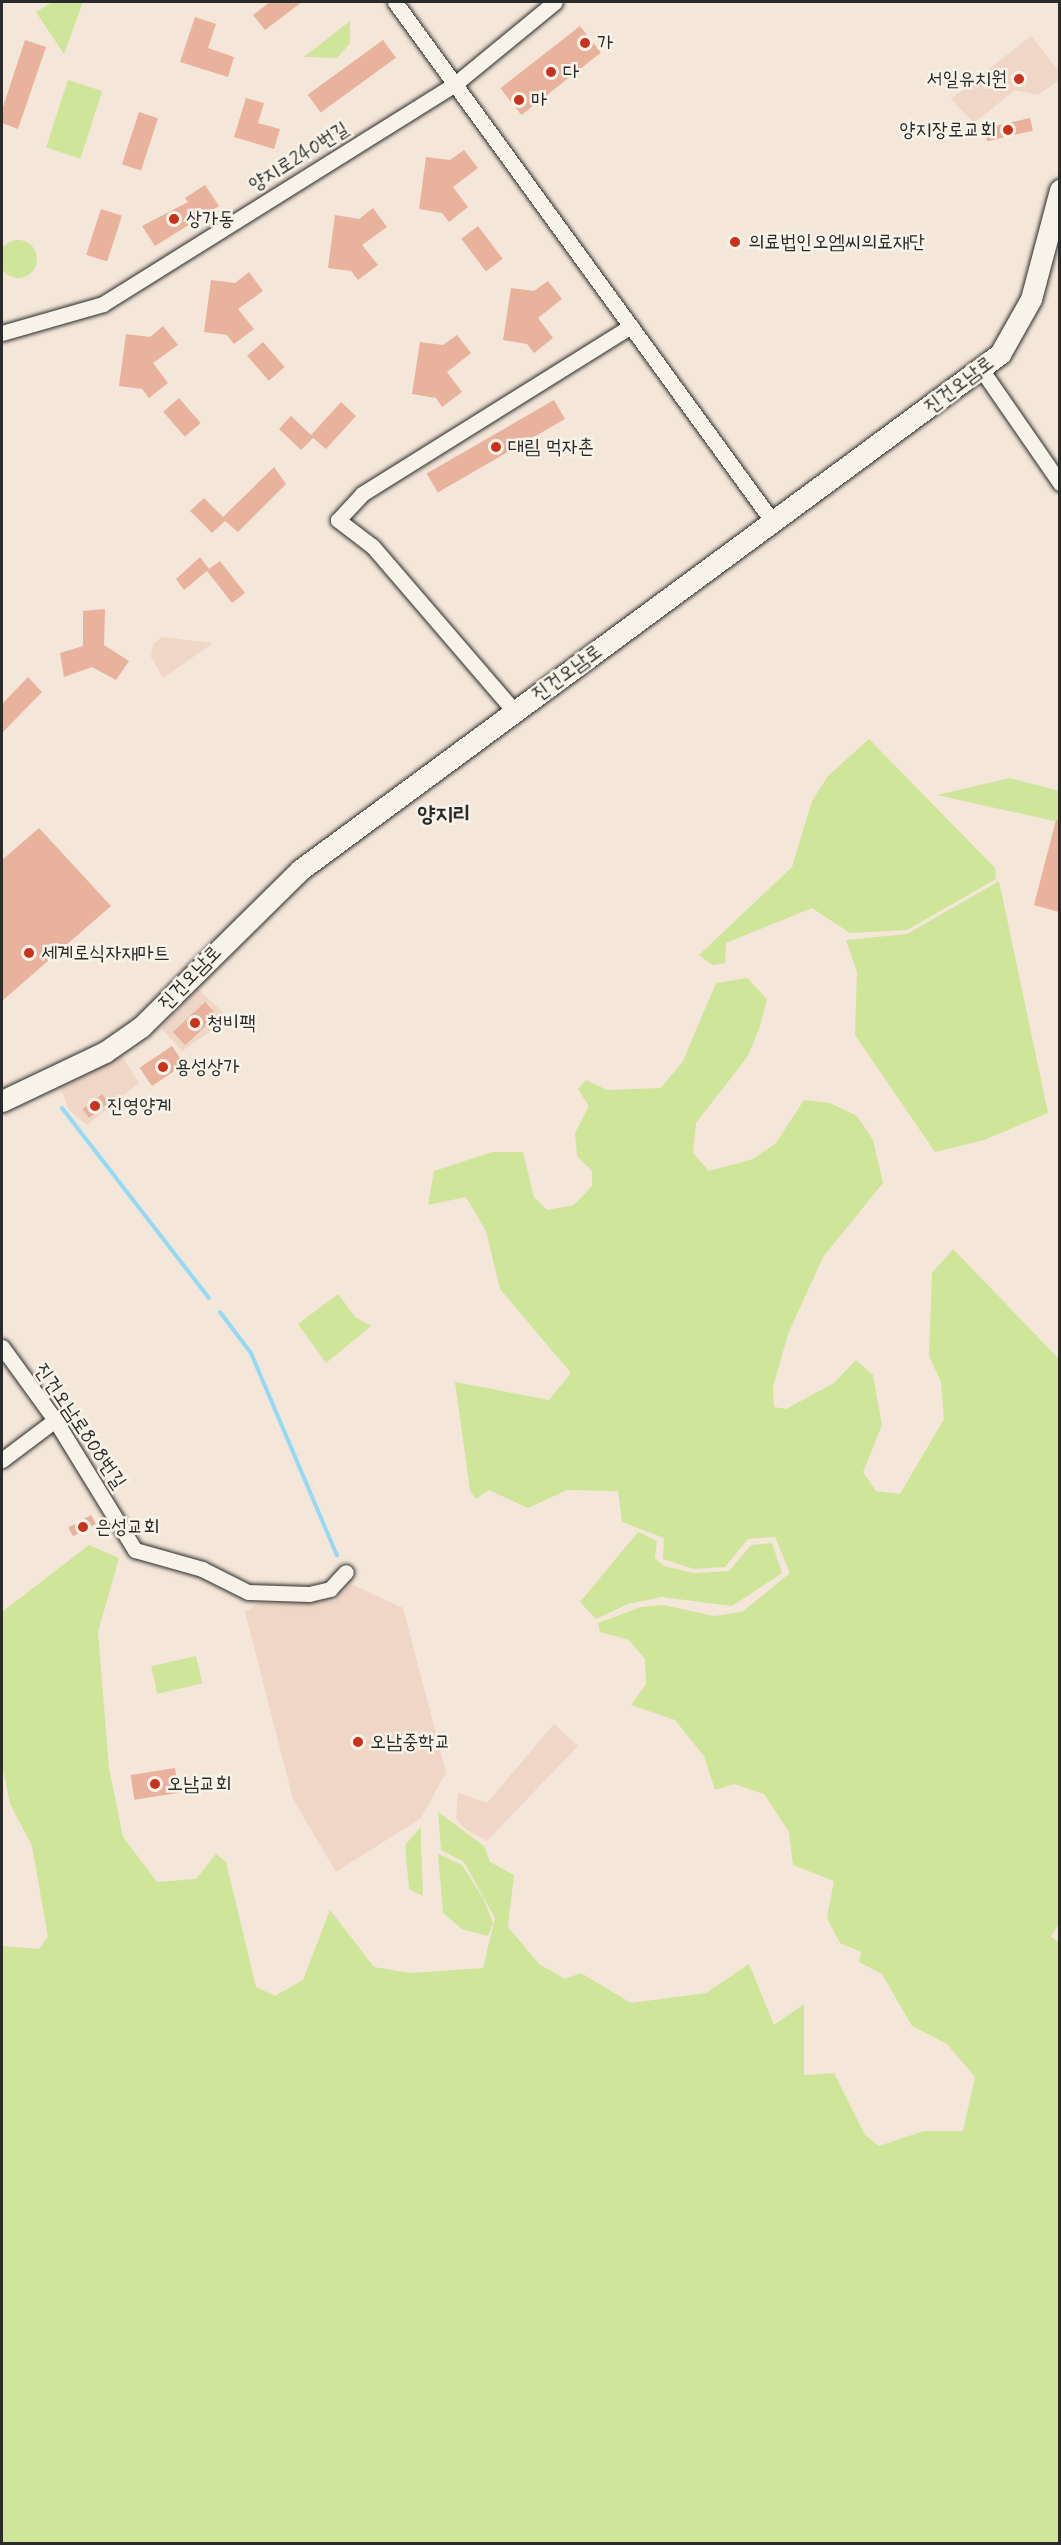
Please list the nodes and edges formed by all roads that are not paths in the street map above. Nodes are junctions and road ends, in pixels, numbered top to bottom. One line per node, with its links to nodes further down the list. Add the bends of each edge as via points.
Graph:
1 (395, 2): 3 (street)
2 (555, 2): 3 (street, 양지로240번길)
3 (454, 84): 5 (street); 6 (street, 양지로240번길, via 103,304)
4 (1059, 190): 7 (main road, 진건오남로, via 1022,321 1000,354)
5 (631, 326): 9 (street); 10 (street, via 362,494 338,520 372,546)
6 (2, 333)
7 (981, 369): 8 (street); 9 (main road, 진건오남로)
8 (1059, 483)
9 (773, 522): 10 (main road, 진건오남로)
10 (514, 712): 11 (main road, 진건오남로, via 300,870 141,1027 105,1052)
11 (2, 1101)
12 (2, 1347): 13 (street, 진건오남로808번길)
13 (55, 1420): 14 (street); 15 (street, 진건오남로808번길, via 135,1550 202,1569 248,1592 309,1594 330,1589)
14 (2, 1460)
15 (346, 1572)

